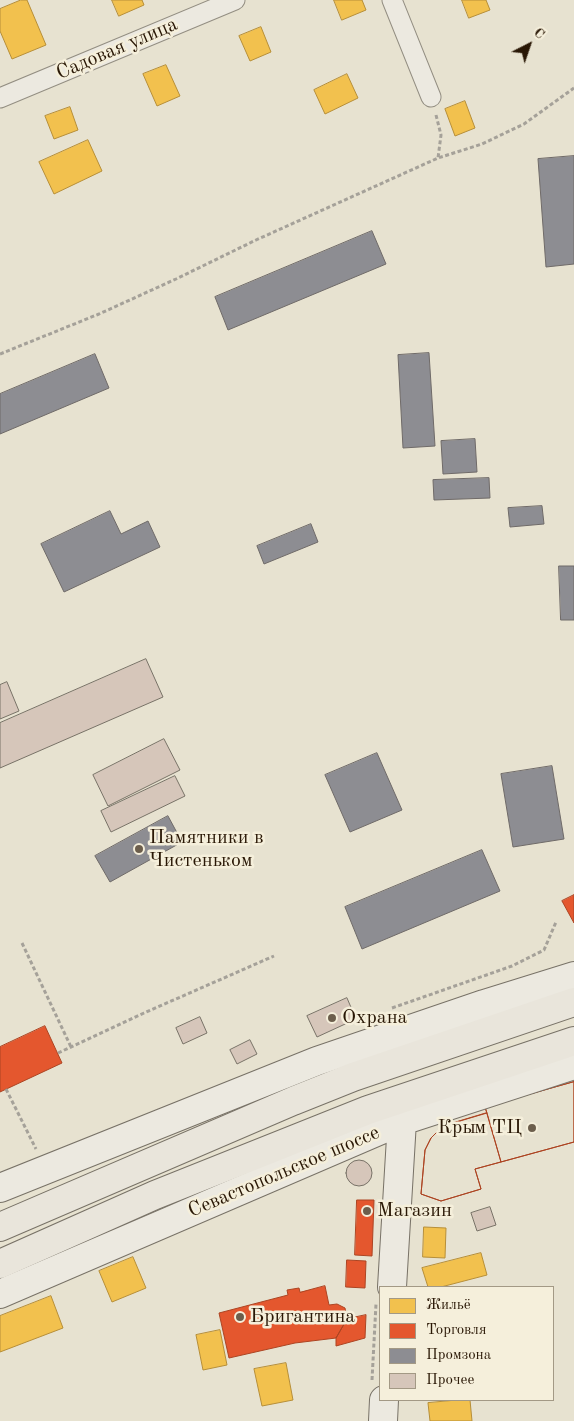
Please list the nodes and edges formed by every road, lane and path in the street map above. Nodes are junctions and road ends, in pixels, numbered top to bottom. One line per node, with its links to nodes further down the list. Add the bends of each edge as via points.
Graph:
1 (234, 0): 5 (street, Садовая улица)
2 (392, 0): 4 (street)
3 (574, 88): 6 (path, via 524,124 482,144)
4 (430, 97): 6 (path, via 441,135)
5 (0, 98)
6 (438, 158): 7 (path, via 99,314)
7 (0, 354)
8 (556, 922): 13 (path, via 544,950 512,966)
9 (22, 942): 15 (path)
10 (274, 956): 15 (path)
11 (574, 976): 23 (main road, via 317,1061)
12 (574, 1002): 24 (main road, via 353,1077 284,1104)
13 (386, 1010)
14 (574, 1041): 25 (main road, via 368,1110 155,1195)
15 (71, 1047): 16 (path)
16 (58, 1053)
17 (574, 1065): 19 (main road, Севастопольское шоссе)
18 (6, 1089): 21 (path)
19 (430, 1112): 20 (main road, Севастопольское шоссе); 22 (main road, via 410,1134)
20 (390, 1126): 22 (main road); 27 (main road, Севастопольское шоссе)
21 (37, 1152)
22 (399, 1155): 26 (main road)
23 (0, 1188)
24 (0, 1227)
25 (0, 1264)
26 (392, 1286)
27 (0, 1294)
28 (384, 1401): 29 (main road)
29 (383, 1421)

